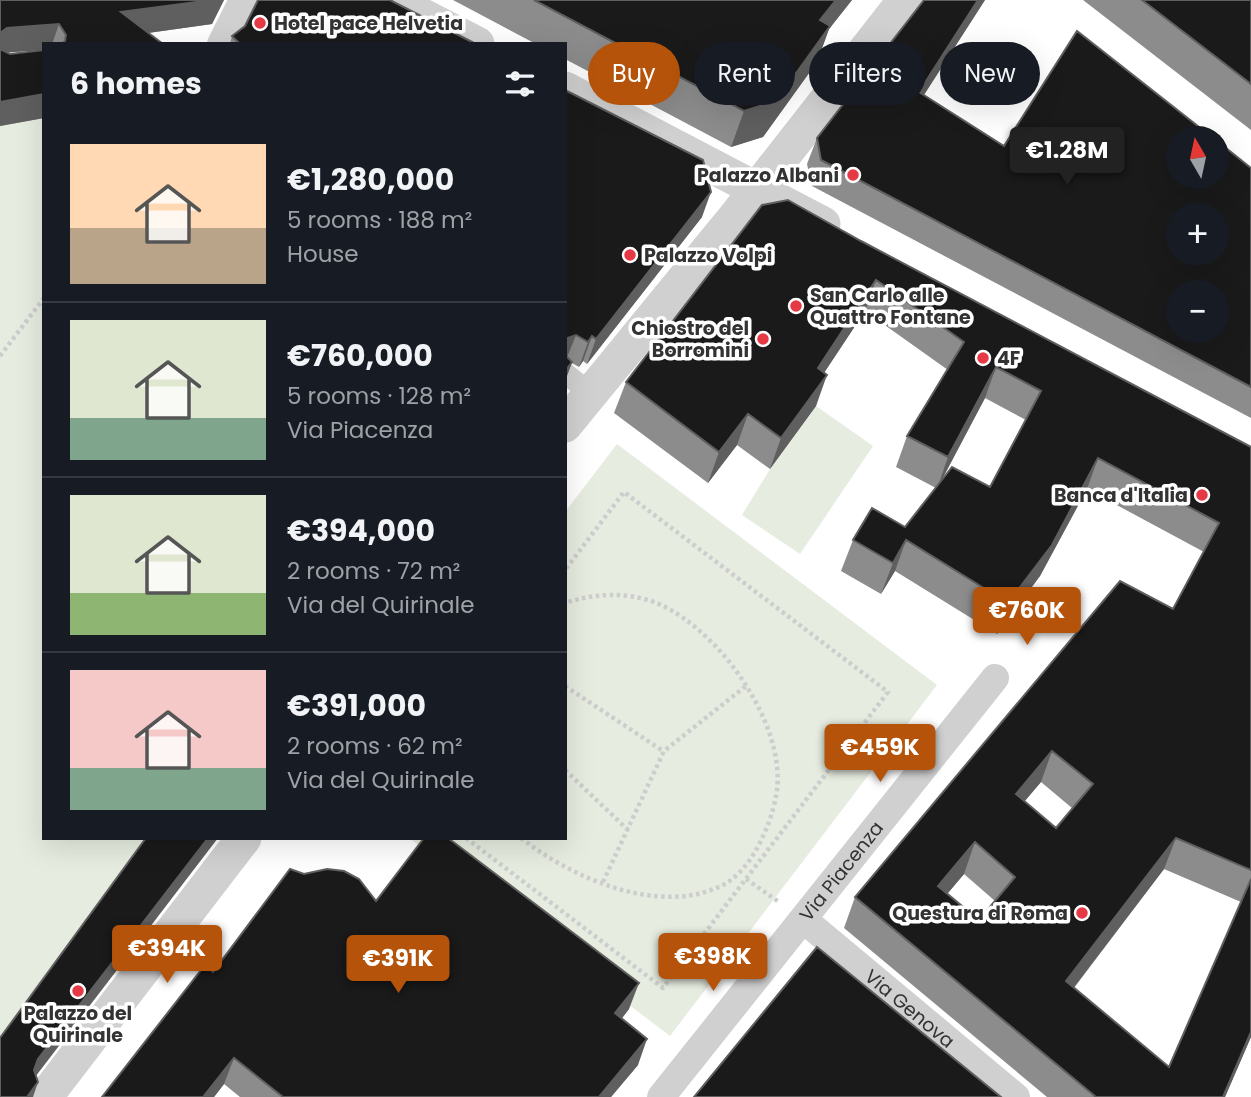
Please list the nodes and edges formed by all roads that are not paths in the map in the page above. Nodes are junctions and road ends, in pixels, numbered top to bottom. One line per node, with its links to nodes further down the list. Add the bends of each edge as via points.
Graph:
1 (243, 0): 4 (street)
2 (392, 0): 5 (street)
3 (905, 0): 7 (street)
4 (222, 42)
5 (473, 42)
6 (567, 90): 7 (street)
7 (758, 188): 8 (street); 9 (street)
8 (852, 239)
9 (578, 383): 10 (street)
10 (567, 419)
11 (995, 678): 13 (street, Via Piacenza)
12 (242, 840): 14 (street)
13 (804, 920): 15 (street, Via Piacenza); 16 (street, Via Genova)
14 (46, 1097)
15 (661, 1097)
16 (1016, 1097)

